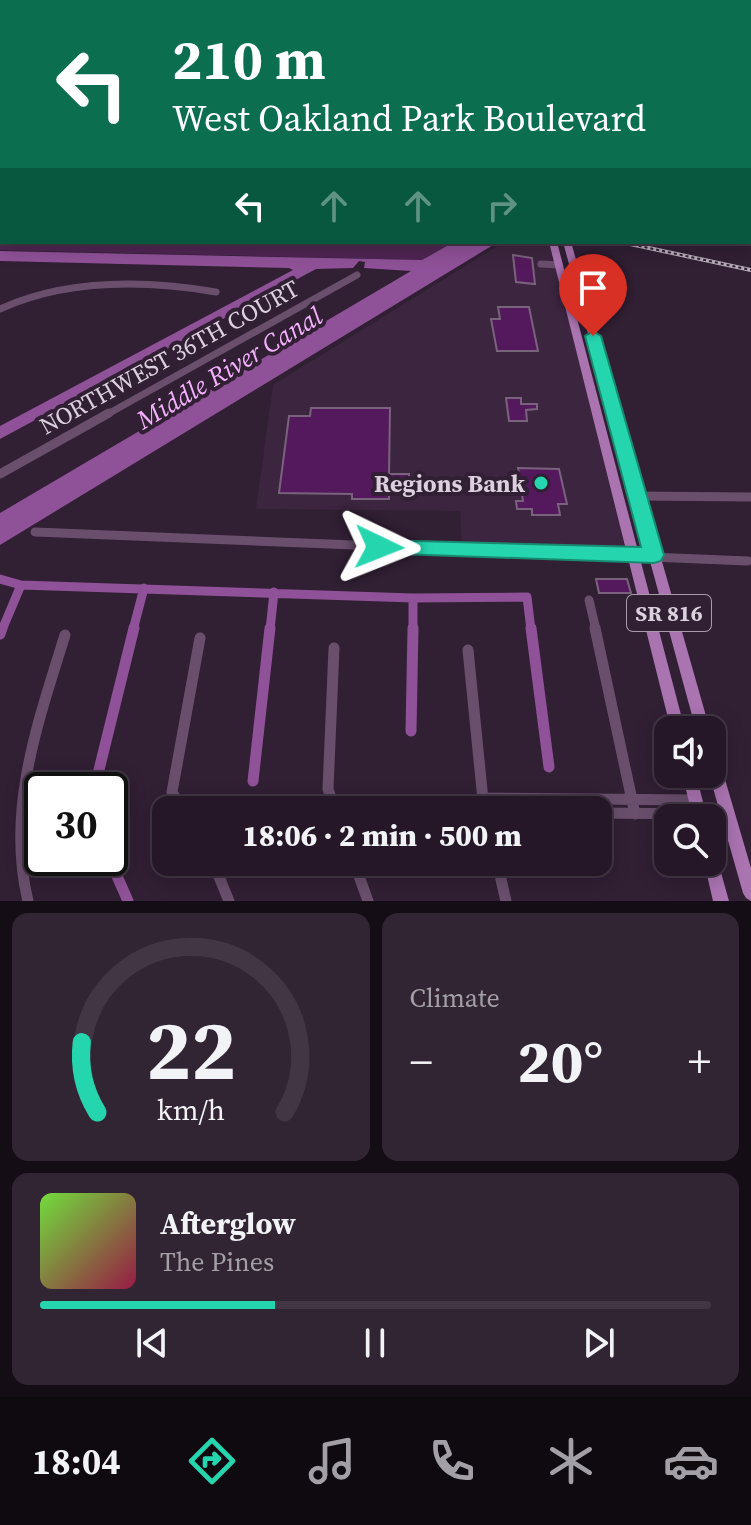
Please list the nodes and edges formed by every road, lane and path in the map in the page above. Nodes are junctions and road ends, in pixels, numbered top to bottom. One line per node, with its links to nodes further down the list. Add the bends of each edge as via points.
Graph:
1 (554, 244): 5 (main road, SR 816)
2 (567, 244): 3 (main road, SR 816)
3 (570, 255): 5 (main road); 6 (main road, SR 816)
4 (541, 264): 5 (street)
5 (559, 265): 6 (main road); 10 (main road, SR 816)
6 (575, 273): 11 (main road, SR 816)
7 (357, 275): 14 (street, NORTHWEST 36TH COURT)
8 (216, 292): 9 (street, via 76,286 27,295)
9 (0, 309)
10 (575, 326): 11 (main road); 12 (main road, SR 816)
11 (593, 336): 13 (main road, SR 816)
12 (586, 371): 13 (main road); 15 (main road, SR 816)
13 (606, 381): 16 (main road, SR 816)
14 (0, 474)
15 (616, 486): 16 (main road); 20 (main road, SR 816)
16 (637, 496): 17 (street); 19 (main road, SR 816)
17 (751, 497)
18 (35, 532): 20 (street)
19 (654, 555): 20 (street); 21 (street); 28 (main road, SR 816)
20 (634, 556): 27 (main road, SR 816)
21 (748, 561)
22 (589, 600): 33 (street)
23 (65, 635): 44 (street, via 20,783 14,820 16,860)
24 (200, 638): 30 (street)
25 (334, 648): 31 (street)
26 (468, 650): 32 (street)
27 (674, 716)
28 (699, 716)
29 (720, 788): 43 (main road)
30 (174, 796)
31 (330, 796)
32 (482, 796)
33 (632, 799): 34 (street); 35 (street); 38 (street)
34 (612, 800)
35 (662, 804)
36 (612, 813): 38 (street)
37 (654, 813): 38 (street)
38 (635, 814)
39 (219, 876): 45 (street)
40 (359, 876): 46 (street)
41 (500, 876): 47 (street)
42 (715, 876): 48 (main road)
43 (751, 893)
44 (28, 901)
45 (229, 901)
46 (368, 901)
47 (506, 901)
48 (721, 901)

